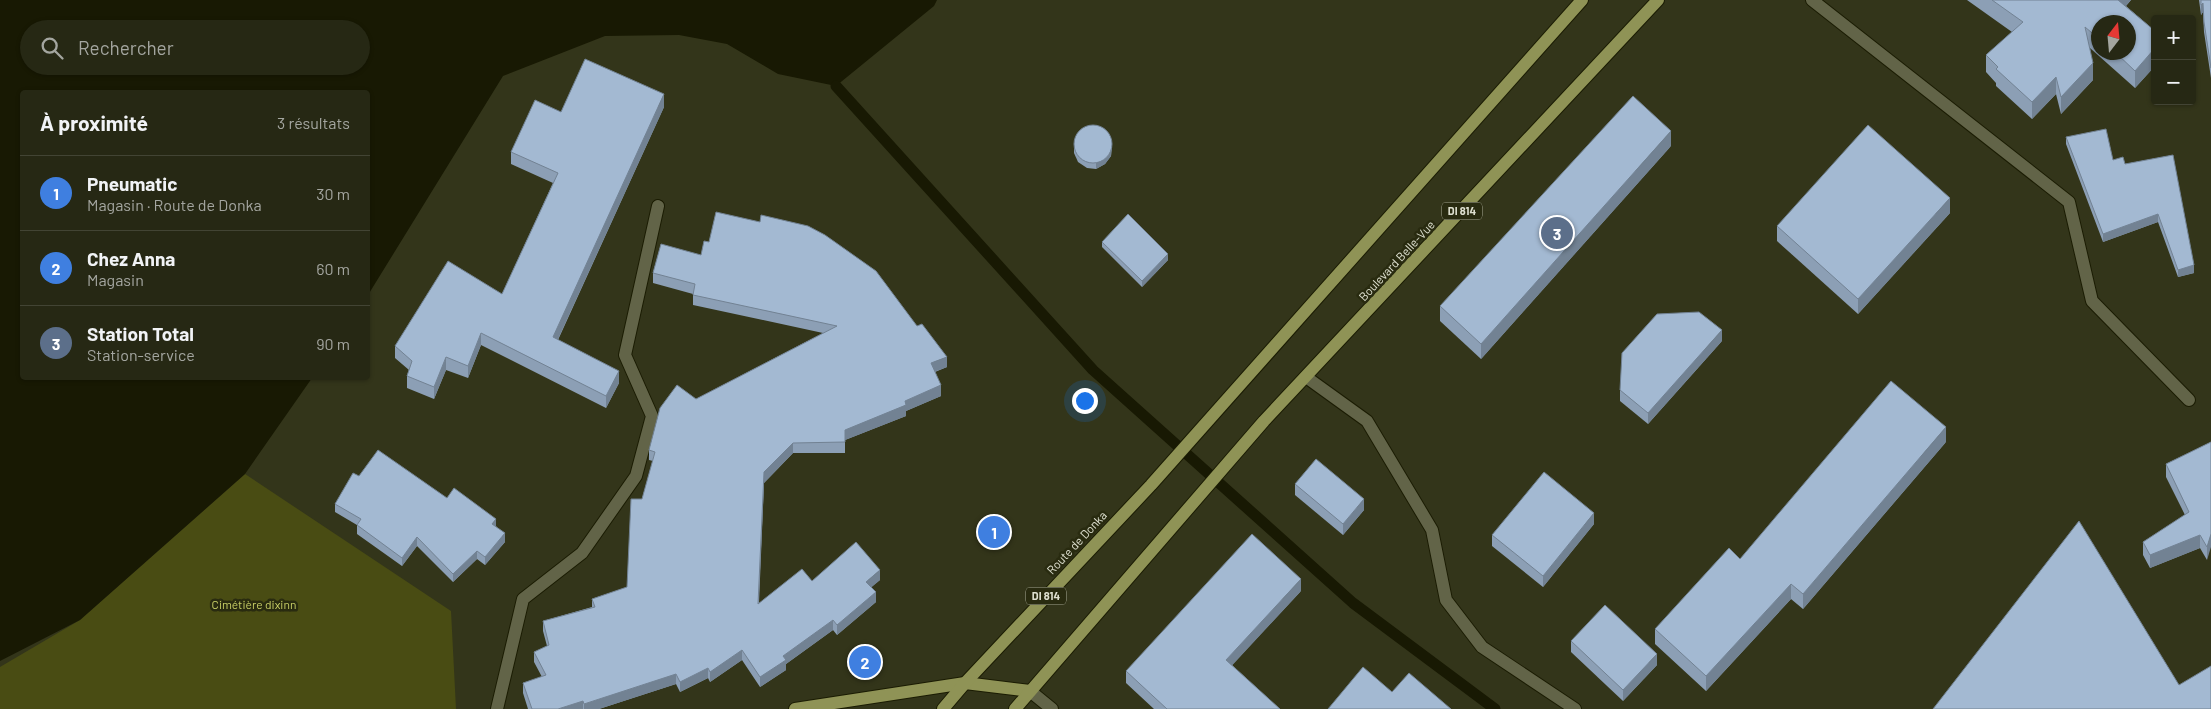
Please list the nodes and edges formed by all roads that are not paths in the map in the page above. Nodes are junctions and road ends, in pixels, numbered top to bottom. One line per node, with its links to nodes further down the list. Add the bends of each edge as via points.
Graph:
1 (1582, 0): 7 (main road, Route de Donka / DI 814, via 1151,485)
2 (1658, 0): 5 (main road, Boulevard Belle-Vue / DI 814)
3 (1812, 0): 6 (street, via 2069,202 2092,300)
4 (658, 206): 9 (street, via 625,355 652,416 636,476 582,553 523,599)
5 (1306, 377): 8 (main road, Boulevard Belle-Vue / DI 814); 14 (street, via 1367,421 1432,530 1446,600 1482,646)
6 (2189, 400)
7 (965, 683): 8 (main road); 10 (main road); 11 (main road, Route de Donka / DI 814)
8 (1030, 691): 12 (main road); 13 (street)
9 (497, 709)
10 (795, 709)
11 (943, 709)
12 (1015, 709)
13 (1052, 709)
14 (1575, 709)

